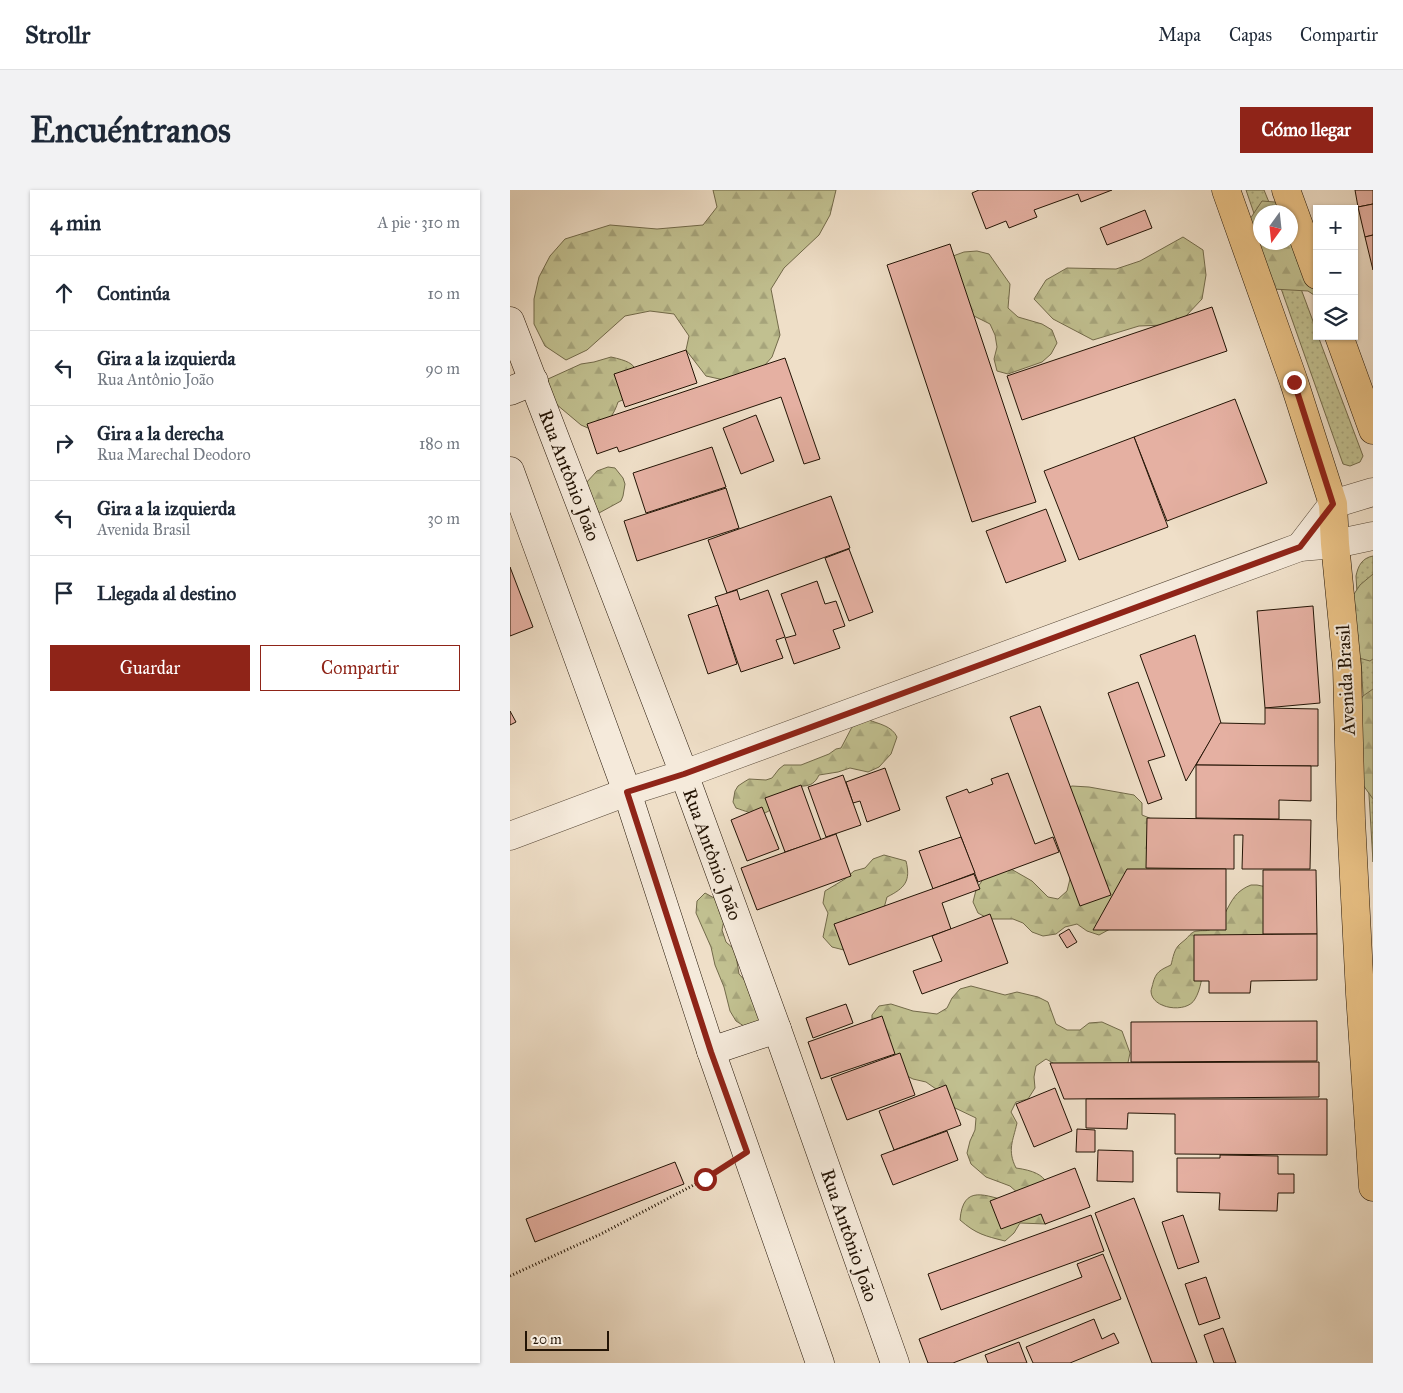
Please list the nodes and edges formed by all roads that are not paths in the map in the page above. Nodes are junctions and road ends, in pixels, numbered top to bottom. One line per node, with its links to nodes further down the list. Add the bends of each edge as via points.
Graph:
1 (1226, 190): 10 (main road, Avenida Brasil)
2 (1286, 190): 3 (main road)
3 (1313, 264)
4 (510, 321): 6 (main road, Rua Antônio João)
5 (1340, 340): 7 (main road)
6 (522, 386): 14 (main road, Rua Antônio João)
7 (1373, 430)
8 (510, 471): 15 (main road)
9 (1373, 492): 10 (main road)
10 (1333, 504): 12 (main road, Avenida Brasil); 13 (main road)
11 (1373, 536): 12 (main road)
12 (1335, 544): 13 (main road); 19 (main road, Avenida Brasil, via 1347,667 1351,819)
13 (1300, 547): 14 (main road)
14 (684, 774): 15 (main road); 17 (main road, Rua Antônio João)
15 (627, 792): 16 (main road); 18 (main road)
16 (510, 836)
17 (777, 1029): 18 (main road); 21 (main road, Rua Antônio João)
18 (711, 1052): 20 (main road)
19 (1373, 1187)
20 (820, 1363)
21 (894, 1363)

